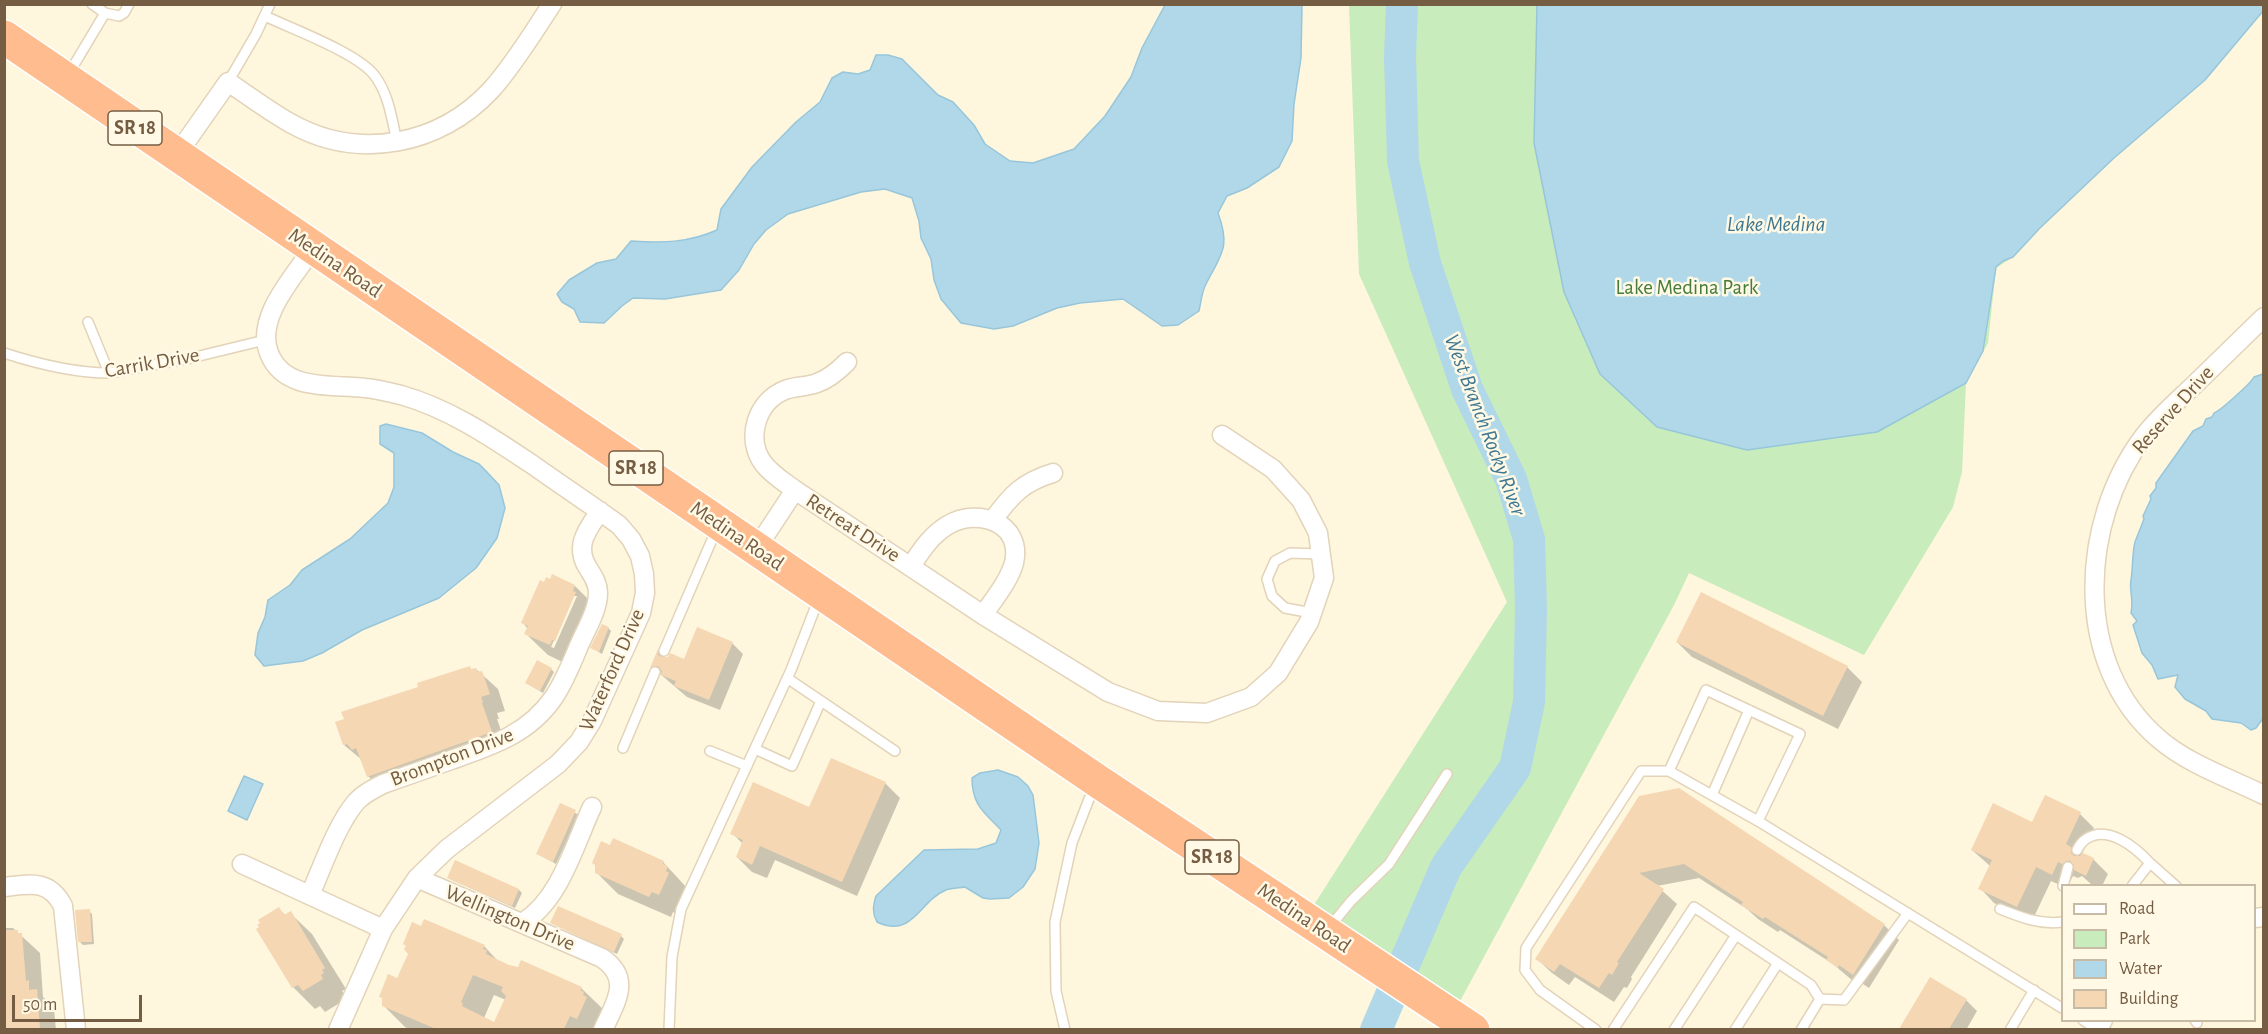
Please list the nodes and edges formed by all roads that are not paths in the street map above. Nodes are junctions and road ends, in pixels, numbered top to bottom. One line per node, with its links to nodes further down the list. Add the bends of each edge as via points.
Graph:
1 (92, 4): 5 (lane)
2 (129, 4): 5 (lane, via 119,16)
3 (270, 4): 6 (lane)
4 (552, 4): 10 (street, via 493,88 473,107 425,135)
5 (105, 13): 8 (lane)
6 (265, 16): 9 (lane); 10 (lane, via 368,68 390,106)
7 (4, 37): 8 (highway, Medina Road / SR 18)
8 (65, 80): 11 (highway, Medina Road / SR 18)
9 (228, 82): 10 (street, via 292,124 318,136 345,143); 11 (street)
10 (396, 142)
11 (176, 156): 12 (highway, Medina Road / SR 18)
12 (313, 248): 15 (street, via 270,313); 24 (highway, Medina Road / SR 18)
13 (2264, 317): 45 (street, Reserve Drive, via 2164,413 2128,459 2104,513 2094,578 2102,645 2111,672 2140,720 2183,756)
14 (88, 322): 18 (lane)
15 (265, 340): 18 (lane, Carrik Drive); 22 (street, Waterford Drive, via 269,354 288,377 304,383 378,390 432,405 488,435)
16 (4, 353): 18 (lane, Carrik Drive, via 40,365)
17 (847, 362): 21 (street, Retreat Drive, via 817,384 786,390 772,398 756,423 754,437 762,462)
18 (109, 373)
19 (1222, 435): 26 (street, via 1273,469 1301,501 1318,533)
20 (1053, 473): 23 (street, via 1020,488)
21 (795, 490): 25 (street, Retreat Drive); 27 (street, Retreat Drive)
22 (600, 511): 52 (street, Waterford Drive, via 631,539 642,565 645,593 641,614 592,721 558,764 447,849); 57 (street, Brompton Drive, via 586,531 580,549 595,579 597,605 554,698 519,732 499,743 383,784 357,800)
23 (993, 520): 27 (street, Retreat Drive, via 968,517 949,524 934,535); 30 (street, via 1010,536 1014,561 1010,574)
24 (719, 523): 25 (highway, Medina Road / SR 18); 31 (lane)
25 (756, 549): 28 (highway, Medina Road / SR 18)
26 (1321, 554): 29 (street, via 1324,578); 29 (lane, via 1290,553 1275,561 1267,579 1272,596 1285,608)
27 (911, 567): 30 (street, Retreat Drive)
28 (821, 593): 33 (lane); 43 (highway, Medina Road / SR 18)
29 (1312, 613): 30 (street, Retreat Drive, via 1278,673 1251,697 1207,713 1158,711 1108,692)
30 (983, 615)
31 (664, 651)
32 (655, 672): 36 (lane)
33 (787, 678): 34 (lane); 37 (lane)
34 (821, 701): 37 (lane, via 792,766); 39 (lane)
35 (1749, 710): 41 (lane, via 1706,690); 44 (lane); 47 (lane, via 1800,734)
36 (623, 748)
37 (755, 749): 40 (lane)
38 (711, 751): 40 (lane)
39 (894, 751)
40 (747, 766): 72 (lane, via 681,909 672,957)
41 (1669, 771): 44 (lane); 75 (lane, via 1641,771 1526,948 1526,970 1540,990)
42 (1447, 774): 63 (lane, via 1389,864)
43 (1099, 782): 63 (highway, Medina Road / SR 18); 73 (lane, via 1072,843 1055,922 1056,991)
44 (1712, 795): 47 (lane)
45 (2264, 795)
46 (592, 807): 61 (street, via 554,891)
47 (1758, 821): 59 (lane)
48 (2077, 850): 49 (lane, via 2086,839 2108,836 2132,845)
49 (2150, 863): 54 (lane); 55 (lane)
50 (242, 864): 57 (street)
51 (2068, 867): 53 (lane)
52 (417, 878): 61 (street, Wellington Drive); 62 (street, Waterford Drive)
53 (2063, 884)
54 (2133, 884)
55 (2175, 884)
56 (4, 887): 69 (street, via 37,884 58,896 63,906)
57 (310, 895): 62 (street)
58 (2000, 909): 60 (lane, via 2032,920)
59 (1908, 913): 66 (lane); 67 (lane, via 1844,1000)
60 (2061, 922)
61 (522, 923): 71 (street, Wellington Drive, via 611,964 620,985)
62 (383, 929): 70 (street, Waterford Drive)
63 (1325, 932): 74 (highway, Medina Road / SR 18)
64 (1736, 935): 65 (lane); 76 (lane, via 1694,907); 77 (lane)
65 (1778, 963): 67 (lane, via 1811,985); 78 (lane)
66 (2034, 990): 68 (lane); 80 (lane)
67 (1820, 999): 79 (lane)
68 (2061, 1007)
69 (76, 1029)
70 (338, 1029)
71 (603, 1029)
72 (669, 1029)
73 (1065, 1029)
74 (1473, 1029)
75 (1596, 1029)
76 (1613, 1029)
77 (1674, 1029)
78 (1735, 1029)
79 (1801, 1029)
80 (2010, 1029)

